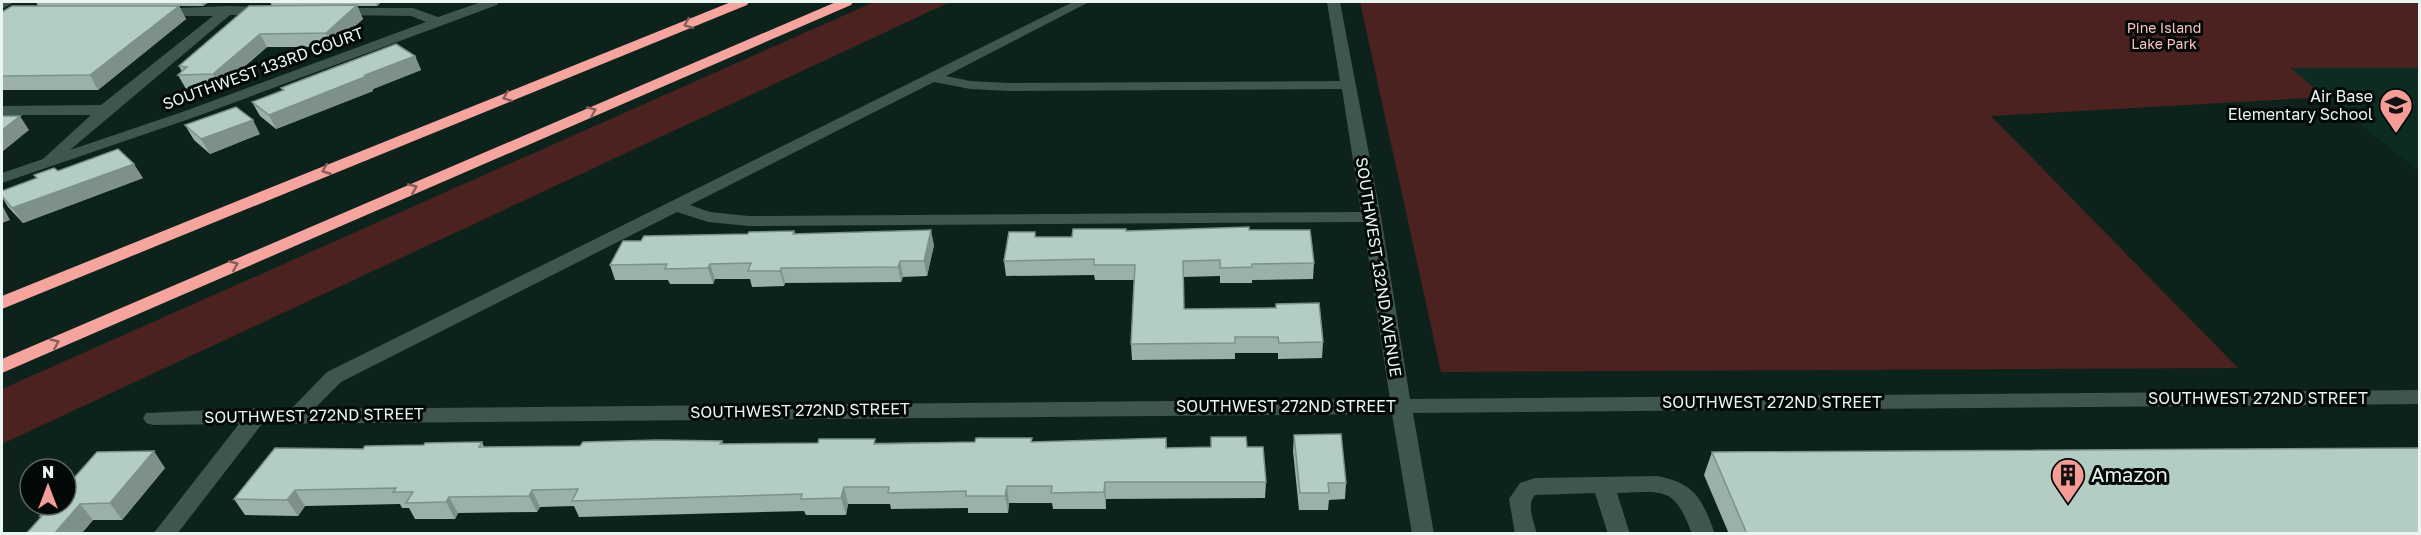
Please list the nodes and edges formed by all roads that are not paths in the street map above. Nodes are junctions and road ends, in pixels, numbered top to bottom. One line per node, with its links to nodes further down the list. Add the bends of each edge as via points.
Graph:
1 (238, 2): 7 (street)
2 (492, 2): 11 (street, SOUTHWEST 133RD COURT)
3 (742, 2): 20 (highway, one-way to 20)
4 (846, 2): 23 (highway, one-way to 4)
5 (1082, 2): 12 (street)
6 (1334, 2): 13 (street, SOUTHWEST 132ND AVENUE)
7 (226, 11): 8 (street); 9 (street); 15 (street)
8 (284, 11)
9 (141, 12)
10 (319, 12): 11 (street, via 412,12)
11 (438, 22): 16 (street, SOUTHWEST 133RD COURT)
12 (930, 77): 13 (street, via 1009,87); 18 (street)
13 (1349, 85): 19 (street, SOUTHWEST 132ND AVENUE)
14 (2, 110): 15 (street)
15 (105, 110): 16 (street)
16 (45, 164): 17 (street, SOUTHWEST 133RD COURT)
17 (2, 178)
18 (675, 206): 19 (street, via 708,217 759,221); 26 (street, via 334,377)
19 (1372, 217): 25 (street, SOUTHWEST 132ND AVENUE)
20 (149, 243): 21 (highway); 22 (highway)
21 (2, 291)
22 (2, 303)
23 (2, 366)
24 (2420, 397): 25 (street, SOUTHWEST 272ND STREET)
25 (1400, 405): 26 (street, SOUTHWEST 272ND STREET); 31 (street, SOUTHWEST 132ND AVENUE)
26 (298, 415): 27 (street, SOUTHWEST 272ND STREET)
27 (258, 416): 28 (street, SOUTHWEST 272ND STREET); 30 (street)
28 (153, 418)
29 (1603, 484): 32 (street, via 1527,488 1518,502); 33 (street); 34 (street, via 1677,488 1689,498)
30 (164, 534)
31 (1423, 534)
32 (1526, 534)
33 (1619, 534)
34 (1704, 534)

